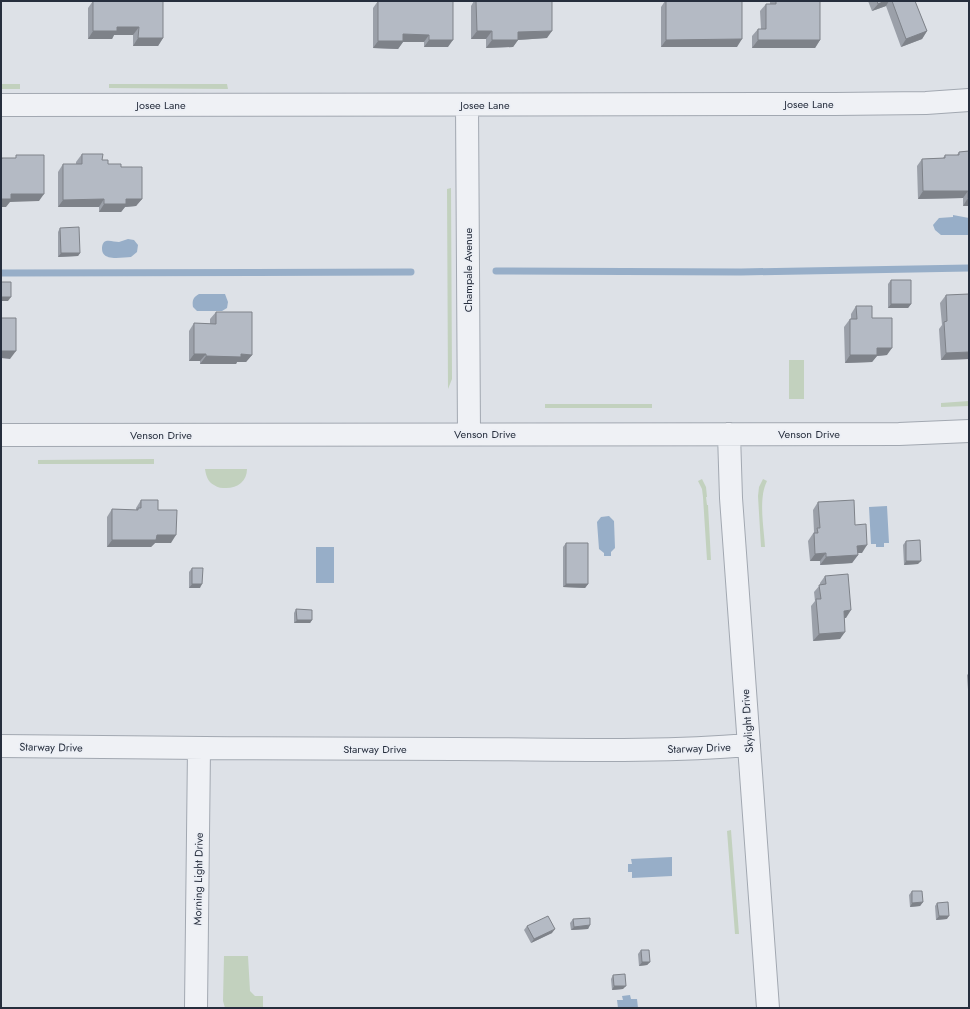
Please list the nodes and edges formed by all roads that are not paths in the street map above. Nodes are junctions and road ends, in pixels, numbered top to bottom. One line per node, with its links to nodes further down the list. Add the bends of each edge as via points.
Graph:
1 (969, 100): 3 (street, Josee Lane, via 906,103)
2 (1, 105): 3 (street, Josee Lane)
3 (467, 105): 5 (street, Champale Avenue)
4 (969, 431): 6 (street, Venson Drive, via 899,434)
5 (469, 434): 6 (street, Venson Drive); 7 (street, Venson Drive)
6 (729, 434): 8 (street, Skylight Drive, via 730,498)
7 (1, 435)
8 (749, 745): 10 (street, Starway Drive, via 695,749); 12 (street, Skylight Drive)
9 (1, 746): 10 (street, Starway Drive)
10 (199, 749): 11 (street, Morning Light Drive)
11 (196, 1008)
12 (768, 1008)

